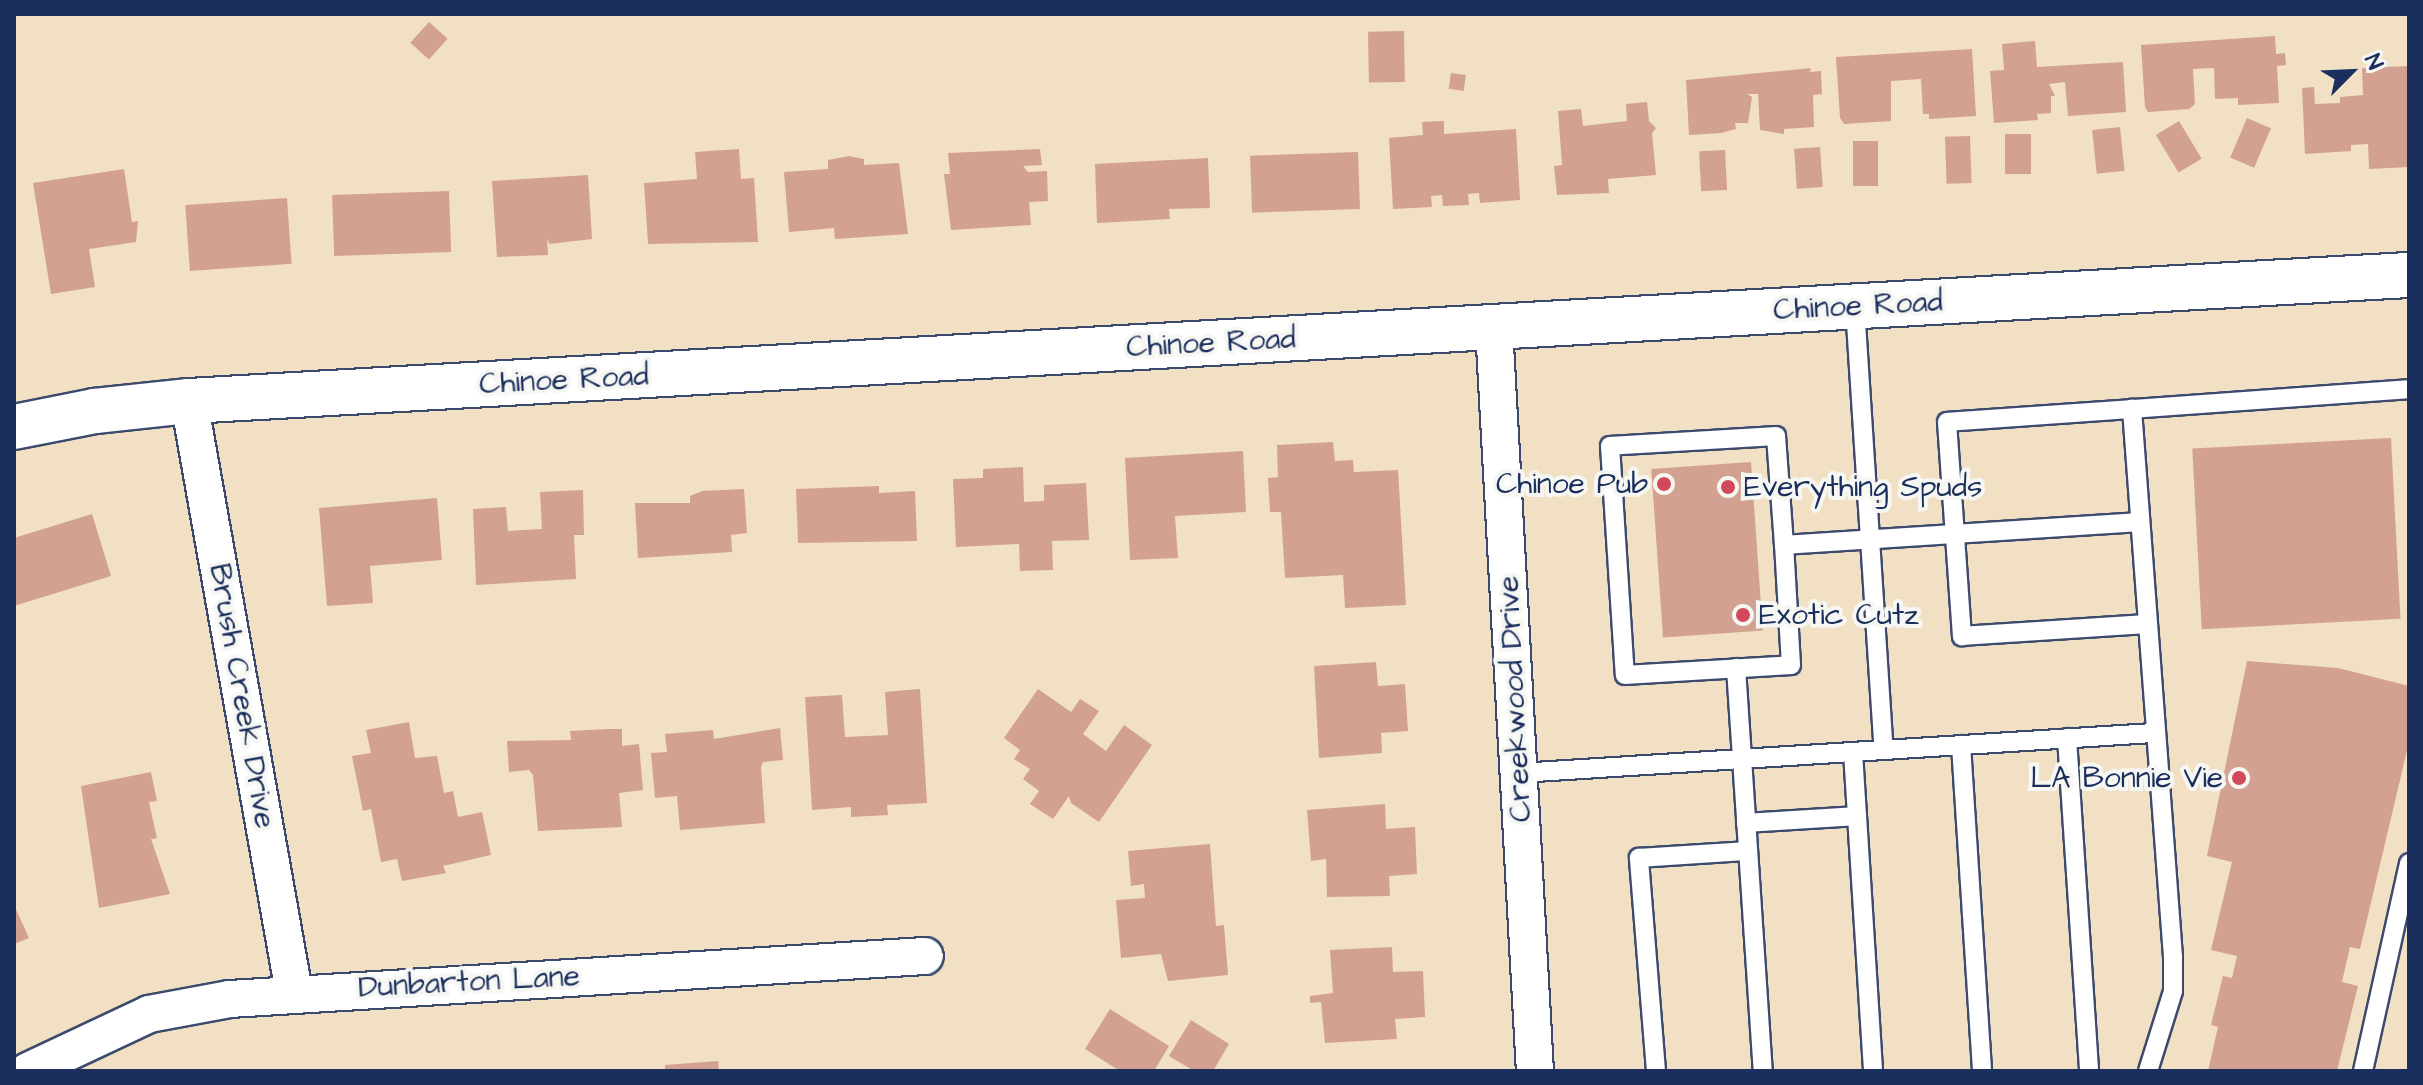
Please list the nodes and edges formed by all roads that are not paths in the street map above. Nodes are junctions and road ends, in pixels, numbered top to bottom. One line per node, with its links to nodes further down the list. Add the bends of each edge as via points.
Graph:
1 (2409, 275): 2 (street, Chinoe Road)
2 (1855, 307): 3 (street, Chinoe Road); 10 (lane)
3 (1494, 327): 5 (street, Chinoe Road); 20 (street, Creekwood Drive)
4 (2409, 389): 6 (lane)
5 (189, 401): 7 (street, Chinoe Road); 26 (street, Brush Creek Drive)
6 (2132, 409): 8 (lane); 9 (lane, via 1947,422)
7 (14, 427)
8 (2139, 522): 9 (lane); 12 (lane)
9 (1956, 534): 10 (lane); 12 (lane, via 1962,636)
10 (1870, 540): 11 (lane); 17 (lane)
11 (1784, 545): 13 (lane, via 1791,665); 13 (lane, via 1776,436 1610,446 1625,675)
12 (2146, 624): 14 (lane)
13 (1736, 668): 19 (lane)
14 (2153, 733): 15 (lane); 34 (lane, via 2173,991)
15 (2067, 738): 16 (lane); 33 (lane)
16 (1961, 745): 17 (lane); 32 (lane)
17 (1884, 750): 18 (lane)
18 (1853, 752): 19 (lane); 21 (lane)
19 (1742, 758): 20 (lane); 22 (lane)
20 (1519, 773): 28 (street, Creekwood Drive)
21 (1857, 816): 22 (lane); 31 (lane)
22 (1746, 823): 23 (lane)
23 (1748, 851): 29 (lane, via 1639,858); 30 (lane)
24 (2409, 863): 35 (lane)
25 (925, 956): 26 (street, Dunbarton Lane)
26 (294, 992): 27 (street, Dunbarton Lane, via 149,1014)
27 (28, 1071)
28 (1535, 1071)
29 (1656, 1071)
30 (1763, 1071)
31 (1873, 1071)
32 (1982, 1071)
33 (2089, 1071)
34 (2148, 1071)
35 (2363, 1071)

